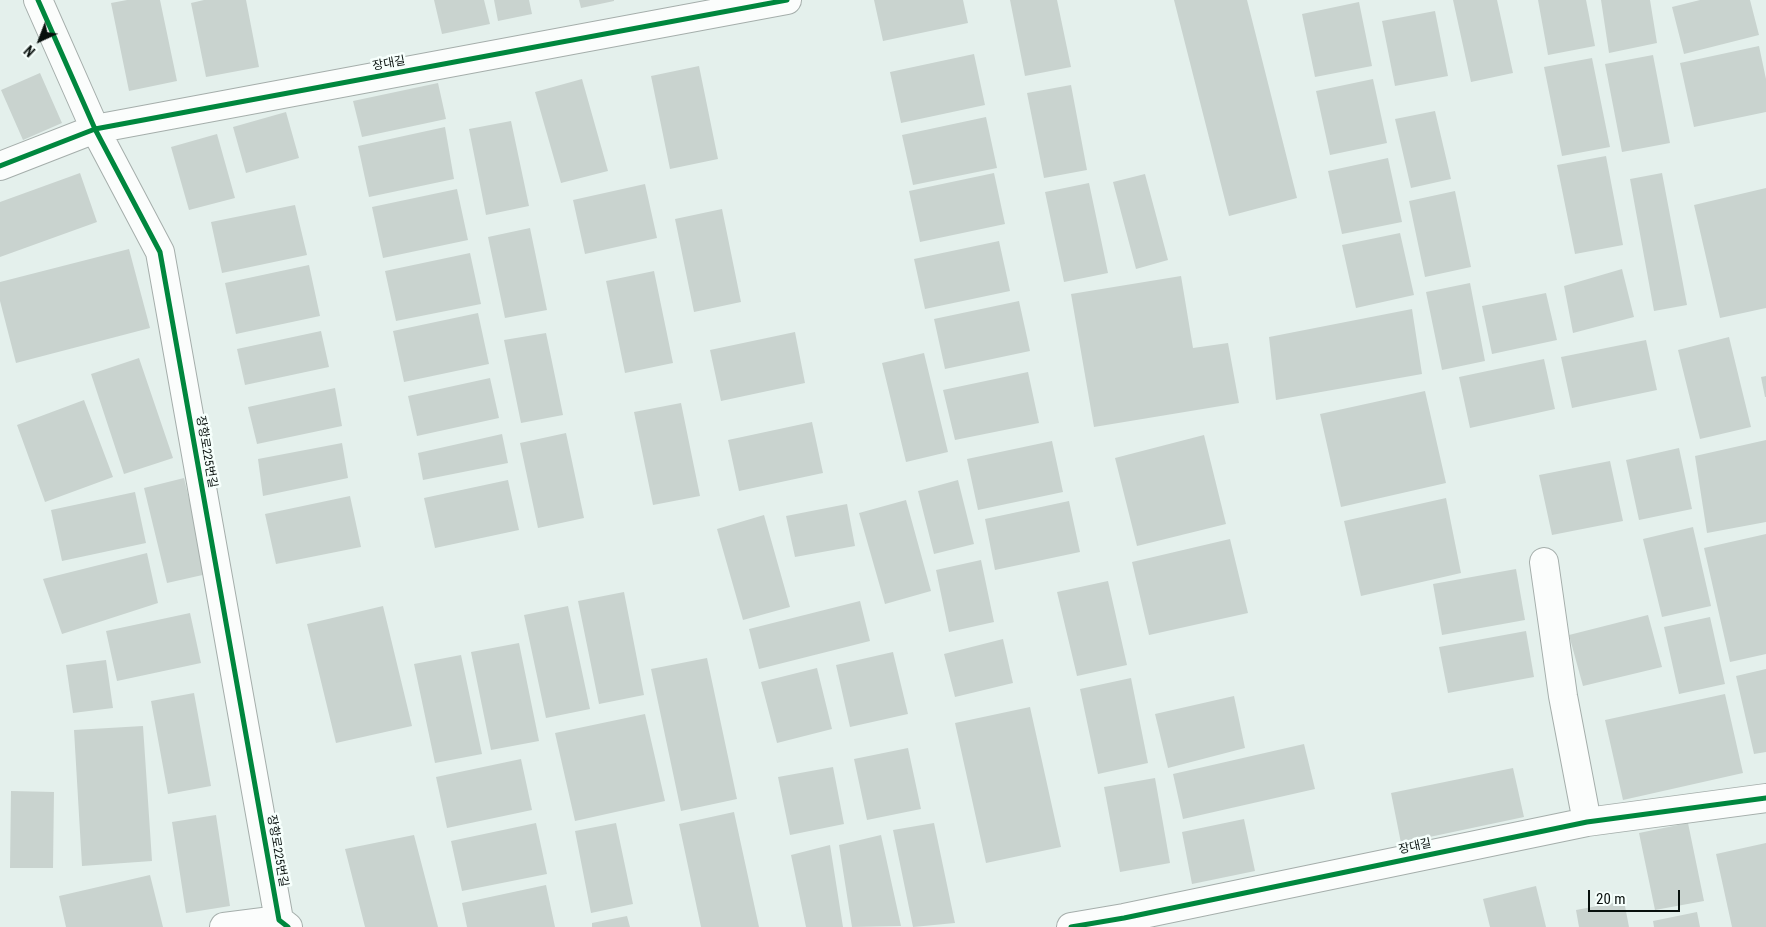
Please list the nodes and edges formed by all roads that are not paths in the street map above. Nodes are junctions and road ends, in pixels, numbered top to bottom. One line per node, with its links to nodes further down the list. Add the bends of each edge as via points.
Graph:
1 (38, 0): 3 (street, 장항로225번길)
2 (787, 0): 3 (street, 장대길)
3 (95, 129): 4 (street, 장대길); 8 (street, 장항로225번길, via 160,252)
4 (0, 166)
5 (1544, 562): 7 (street, via 1563,696)
6 (1766, 798): 7 (street, 장대길)
7 (1587, 822): 10 (street, 장대길)
8 (283, 923): 9 (street)
9 (224, 927)
10 (1071, 927)

